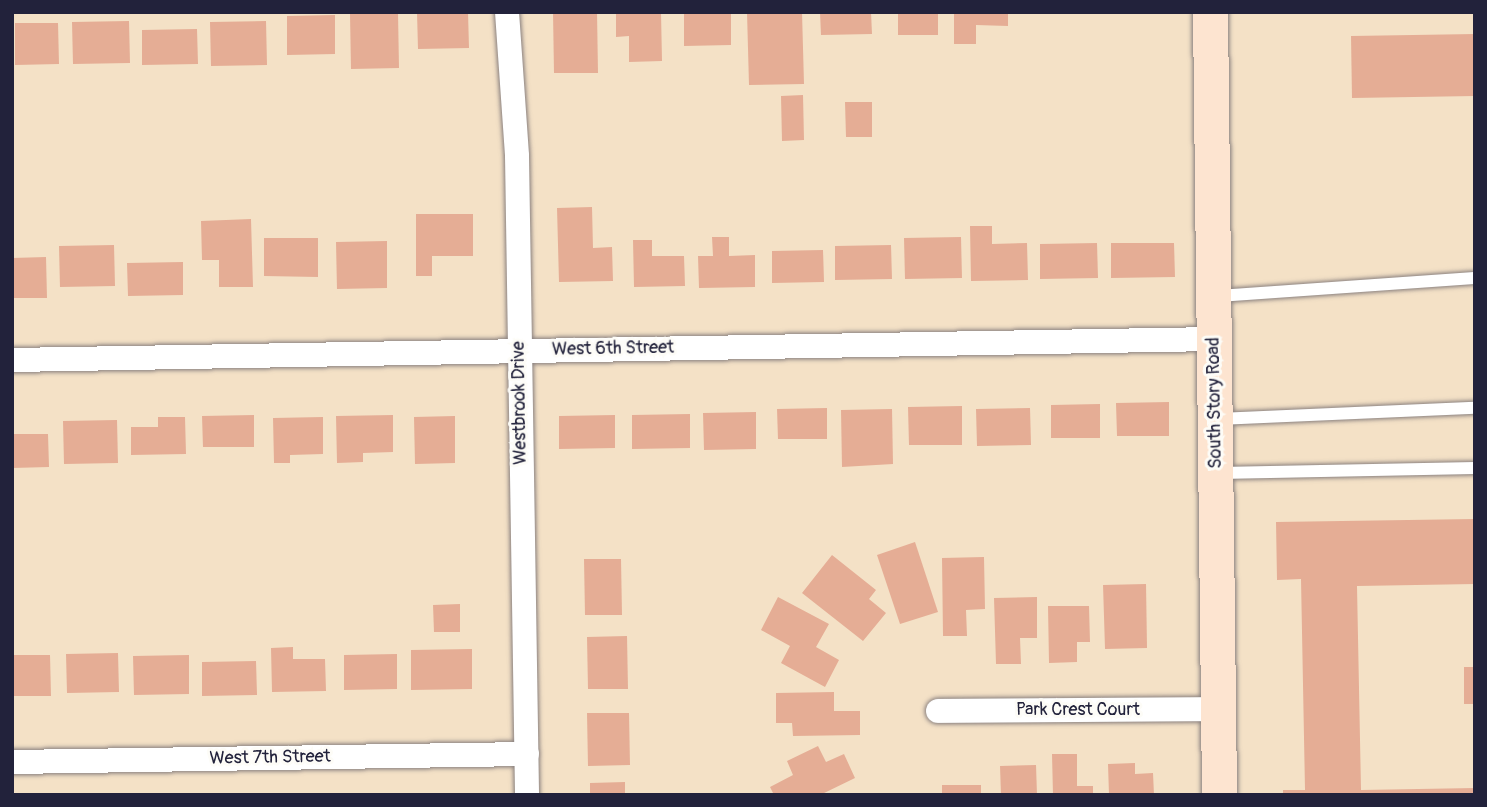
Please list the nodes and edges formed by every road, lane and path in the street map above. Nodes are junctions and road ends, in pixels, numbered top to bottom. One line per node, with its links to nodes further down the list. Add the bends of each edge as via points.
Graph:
1 (507, 12): 6 (street, Westbrook Drive, via 517,156)
2 (1210, 12): 4 (main road, South Story Road)
3 (1475, 278): 4 (lane)
4 (1213, 296): 5 (main road, South Story Road)
5 (1214, 339): 6 (street, West 6th Street); 9 (main road, South Story Road)
6 (520, 351): 7 (street, West 6th Street); 14 (street, Westbrook Drive)
7 (12, 359)
8 (1475, 408): 9 (lane)
9 (1215, 419): 11 (main road, South Story Road)
10 (1475, 468): 11 (lane)
11 (1215, 473): 12 (main road, South Story Road)
12 (1218, 709): 13 (street, Park Crest Court); 17 (main road, South Story Road)
13 (937, 711)
14 (527, 754): 15 (street, West 7th Street); 16 (street, Westbrook Drive)
15 (12, 762)
16 (527, 795)
17 (1219, 795)

